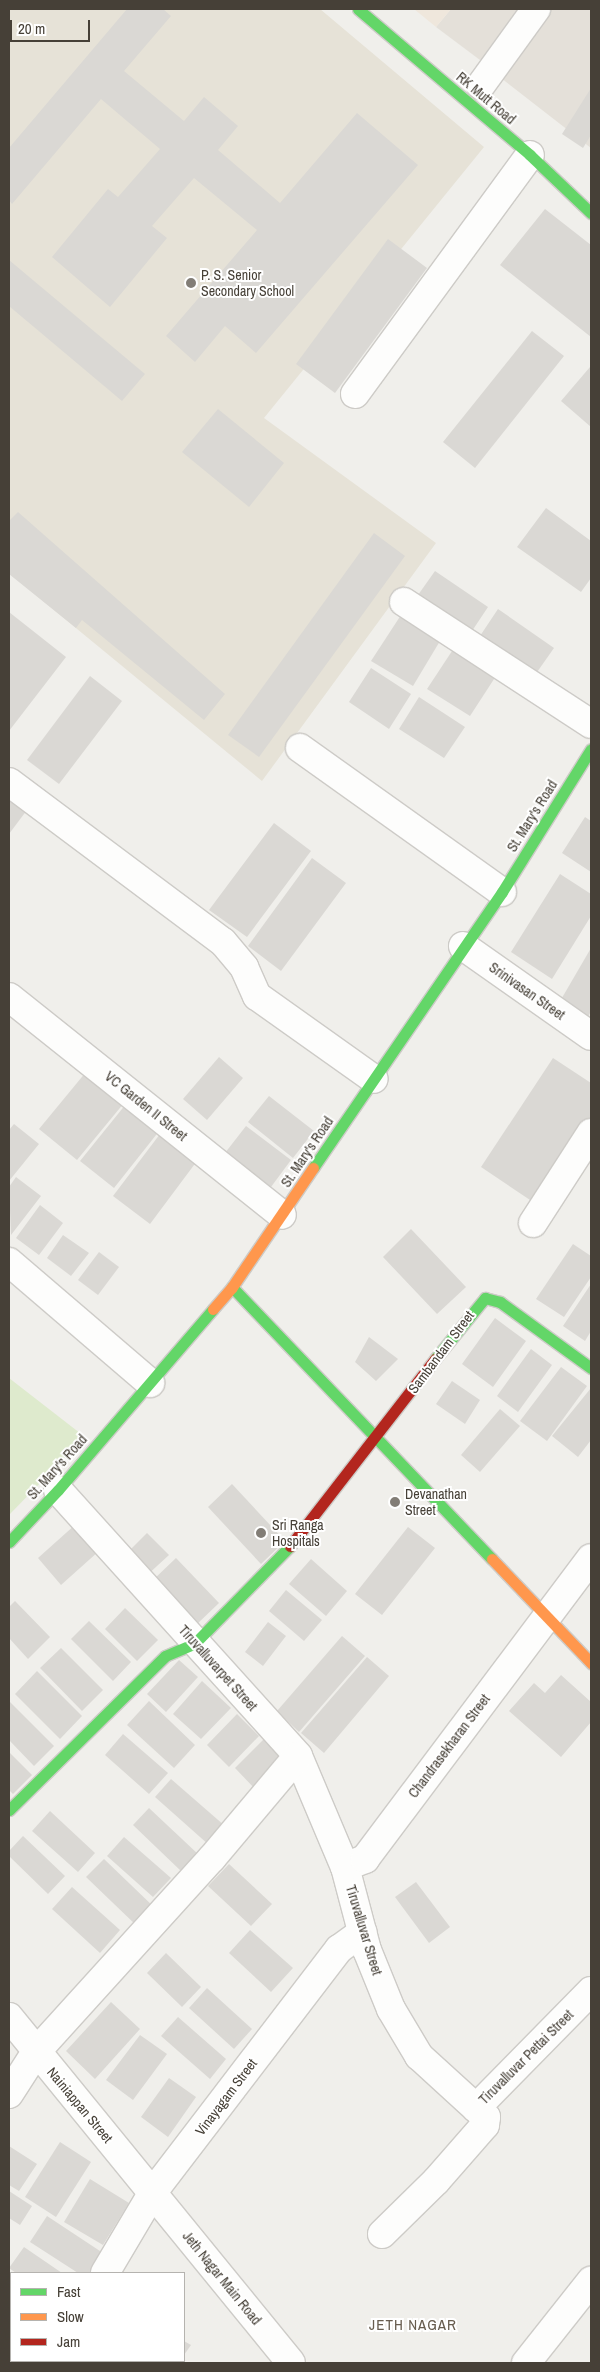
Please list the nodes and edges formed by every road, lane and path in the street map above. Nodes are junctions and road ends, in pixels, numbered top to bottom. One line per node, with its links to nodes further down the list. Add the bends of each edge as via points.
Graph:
1 (358, 9): 4 (main road, RK Mutt Road)
2 (536, 9): 3 (street)
3 (481, 85)
4 (530, 155): 5 (main road, RK Mutt Road); 6 (street)
5 (591, 213)
6 (355, 394)
7 (404, 602): 8 (street)
8 (591, 724)
9 (300, 748): 12 (street)
10 (591, 750): 12 (main road, St. Mary's Road)
11 (9, 782): 16 (street, via 223,942 244,967 257,996)
12 (502, 892): 13 (main road, St. Mary's Road)
13 (463, 946): 15 (street, Srinivasan Street); 16 (main road, St. Mary's Road)
14 (9, 997): 18 (street, VC Garden II Street)
15 (591, 1036)
16 (374, 1079): 18 (main road, St. Mary's Road)
17 (591, 1133): 19 (street)
18 (282, 1216): 21 (main road, St. Mary's Road)
19 (533, 1223)
20 (9, 1262): 23 (street)
21 (232, 1287): 23 (main road, St. Mary's Road); 24 (main road)
22 (591, 1368): 24 (main road, Sambandam Street, via 500,1302 485,1298)
23 (150, 1383): 25 (main road, St. Mary's Road)
24 (375, 1438): 28 (main road); 29 (main road, via 294,1541)
25 (58, 1490): 26 (main road, St. Mary's Road); 29 (street, Tiruvalluvarpet Street)
26 (9, 1542)
27 (591, 1558): 28 (street)
28 (546, 1616): 30 (main road); 33 (street, Chandrasekharan Street, via 365,1859)
29 (195, 1643): 31 (street, Tiruvalluvarpet Street); 32 (main road, via 165,1656)
30 (591, 1663)
31 (298, 1756): 33 (street, Tiruvalluvarpet Street); 37 (street, via 212,1858)
32 (9, 1810)
33 (345, 1867): 34 (street, Tiruvalluvar Street)
34 (362, 1932): 39 (street, Tiruvalluvar Street, via 390,2009 418,2056); 40 (street, Vinayagam Street, via 339,1949)
35 (591, 1991): 39 (street, Tiruvalluvar Pettai Street)
36 (9, 2017): 37 (street, Nainiappan Street)
37 (36, 2052): 38 (street); 40 (street, Nainiappan Street)
38 (9, 2094)
39 (476, 2108): 41 (street, Tiruvalluvar Pettai Street, via 486,2117 485,2125 436,2181)
40 (153, 2192): 42 (street, Vinayagam Street); 44 (street, Jeth Nagar Main Road)
41 (382, 2234)
42 (105, 2272)
43 (591, 2281): 45 (street)
44 (292, 2363)
45 (526, 2363)

